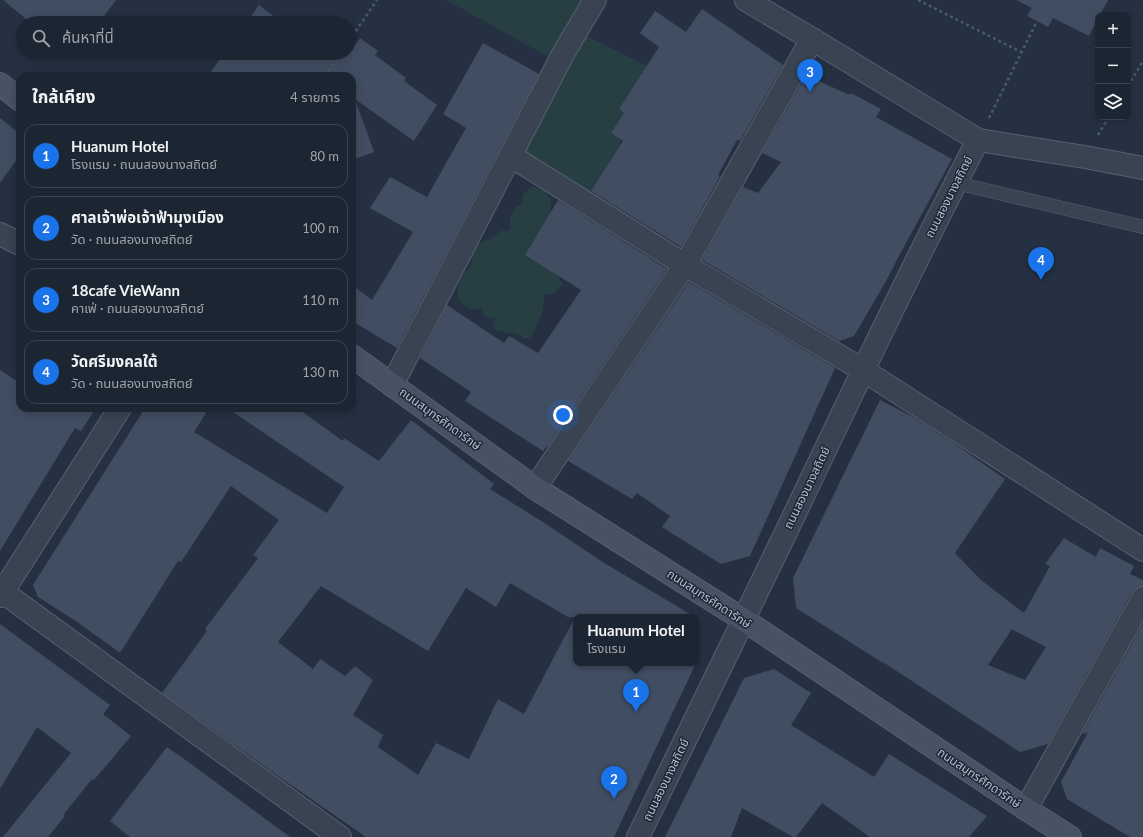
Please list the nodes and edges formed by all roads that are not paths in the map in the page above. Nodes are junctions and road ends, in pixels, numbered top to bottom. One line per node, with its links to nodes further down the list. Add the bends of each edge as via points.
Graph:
1 (595, 0): 7 (street, via 563,54)
2 (746, 0): 3 (street)
3 (812, 39): 6 (street); 13 (street)
4 (0, 84): 5 (street)
5 (16, 97)
6 (978, 140): 8 (street); 9 (street, ถนนสองนางสถิตย์)
7 (510, 156): 13 (street); 16 (street)
8 (1143, 168)
9 (956, 183): 10 (lane); 15 (street, ถนนสองนางสถิตย์)
10 (1143, 227)
11 (0, 234): 12 (street)
12 (16, 242)
13 (685, 264): 15 (street); 18 (street)
14 (356, 359): 16 (street, ถนนสมุทรศักดารักษ์)
15 (864, 370): 19 (street); 22 (street, ถนนสองนางสถิตย์)
16 (392, 385): 18 (street, ถนนสมุทรศักดารักษ์)
17 (117, 412): 20 (street)
18 (535, 488): 22 (street, ถนนสมุทรศักดารักษ์)
19 (1143, 550)
20 (1, 593): 25 (street)
21 (1143, 598): 23 (street)
22 (744, 620): 23 (street, ถนนสมุทรศักดารักษ์); 26 (street, ถนนสองนางสถิตย์)
23 (1026, 809): 24 (street, ถนนสมุทรศักดารักษ์)
24 (1066, 836)
25 (340, 837)
26 (638, 837)

